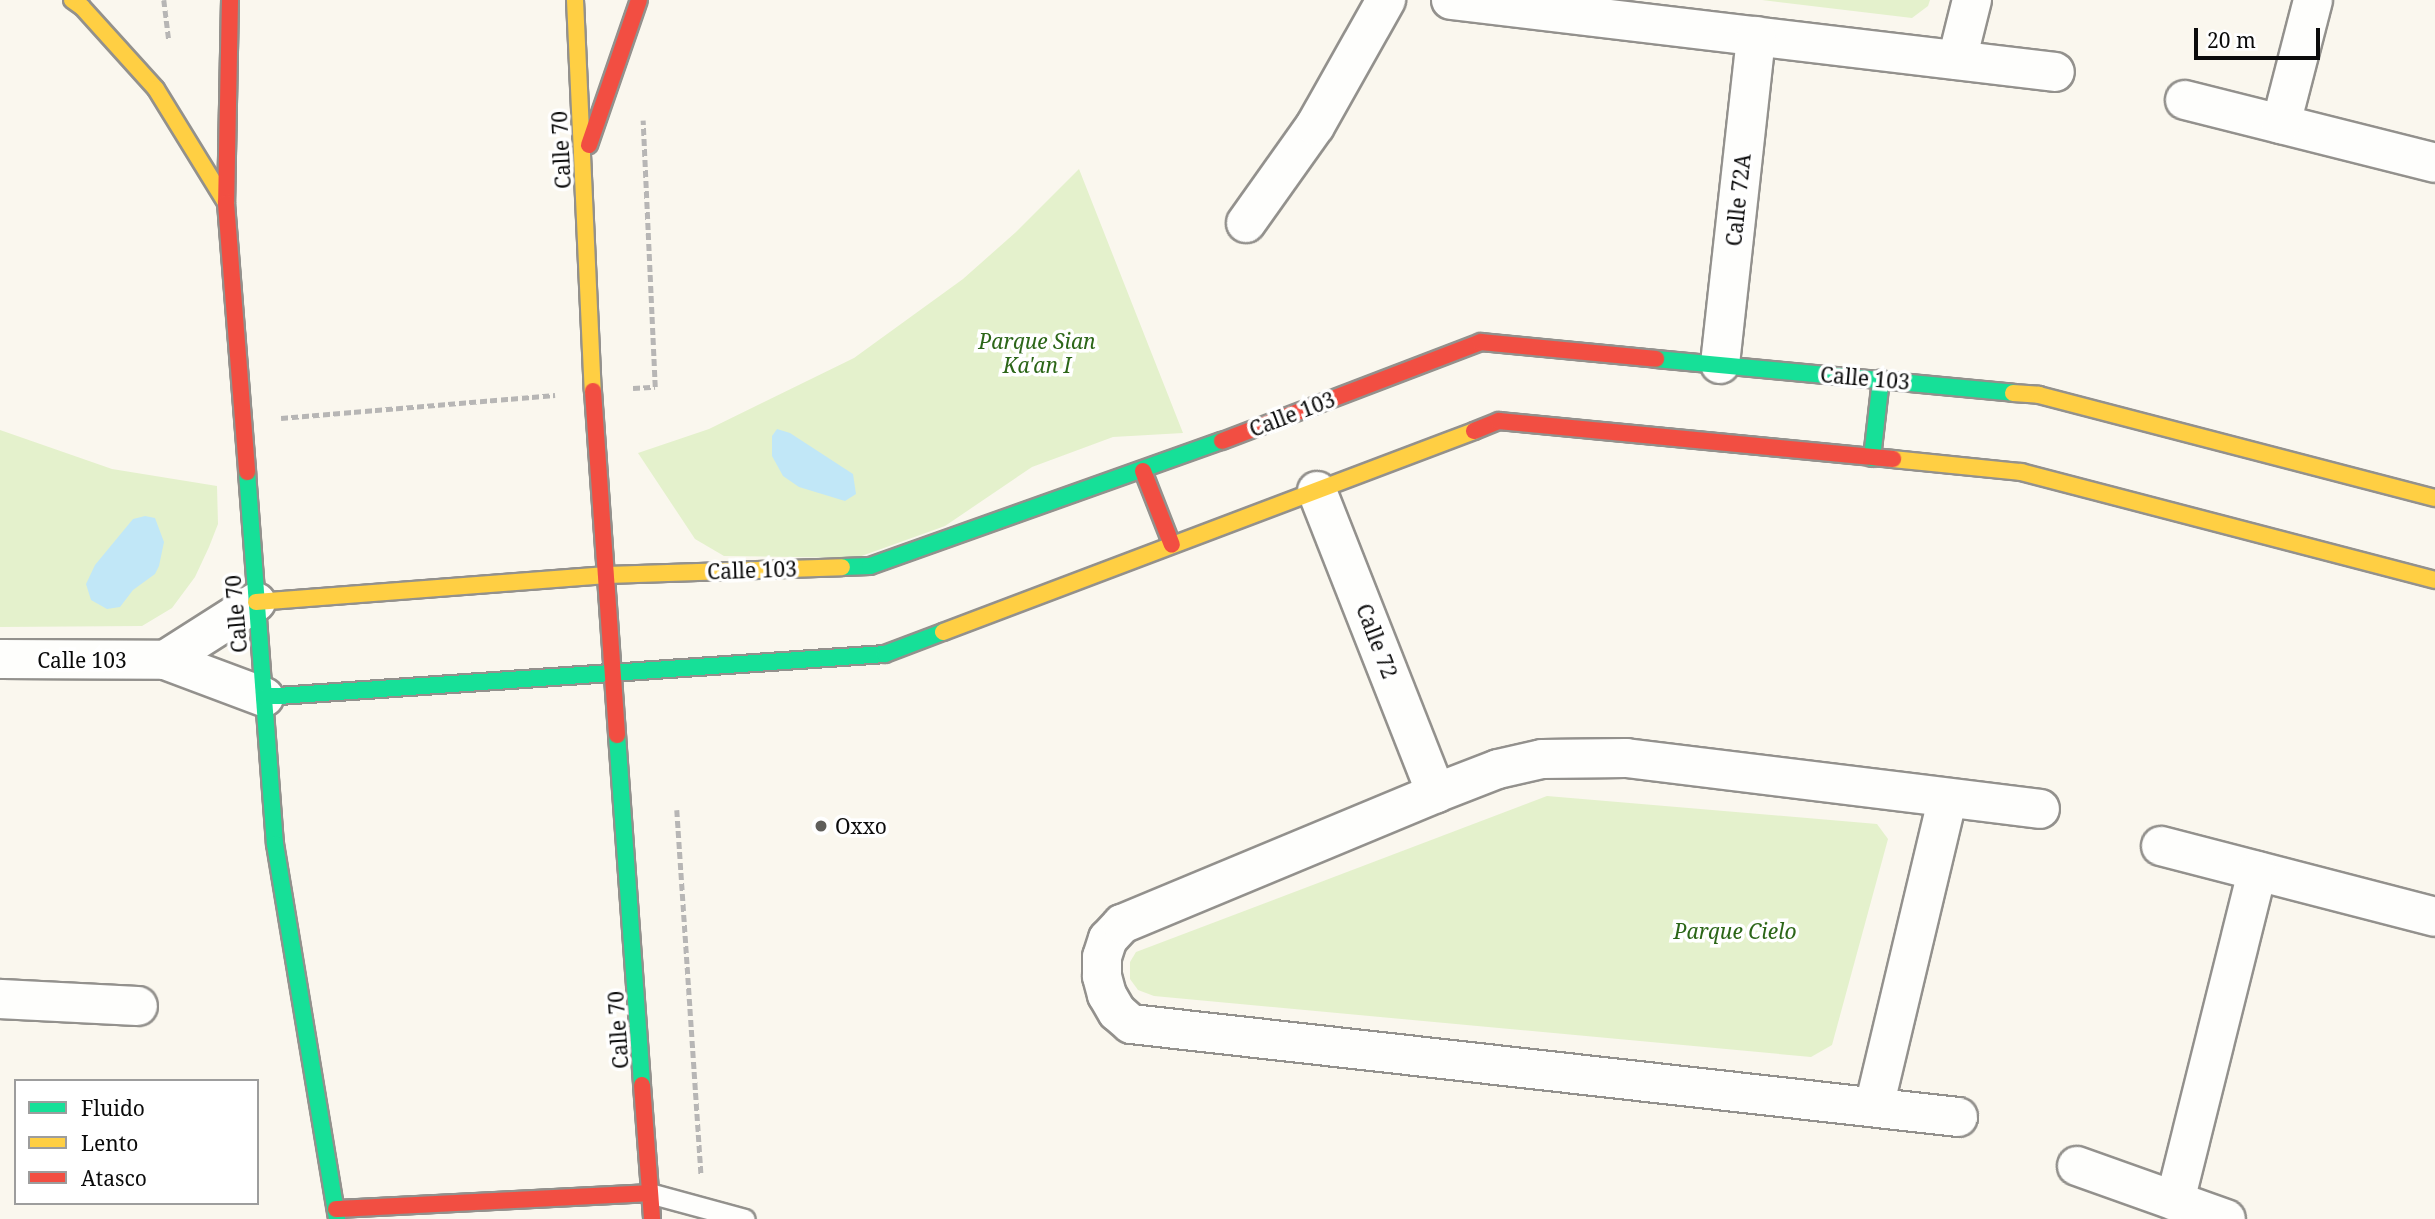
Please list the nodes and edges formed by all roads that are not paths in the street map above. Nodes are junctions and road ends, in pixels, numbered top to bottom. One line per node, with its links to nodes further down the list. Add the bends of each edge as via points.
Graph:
1 (72, 0): 16 (main road, via 156,89)
2 (230, 0): 16 (main road, Calle 70)
3 (575, 0): 14 (main road, Calle 70)
4 (639, 0): 14 (main road)
5 (1386, 0): 17 (street, via 1315,126)
6 (1451, 0): 9 (street)
7 (1972, 0): 10 (street)
8 (2313, 0): 13 (street)
9 (1756, 36): 10 (street); 18 (street, Calle 72A)
10 (1956, 60): 11 (street)
11 (2056, 72)
12 (2185, 100): 13 (street)
13 (2281, 124): 15 (street)
14 (583, 163): 25 (main road, Calle 70)
15 (2435, 163)
16 (226, 203): 27 (main road, Calle 70)
17 (1246, 223)
18 (1720, 364): 19 (main road, Calle 103); 21 (main road, Calle 103, via 1481,342)
19 (1881, 380): 20 (main road); 23 (main road, Calle 103, via 2039,395)
20 (1872, 458): 22 (main road, Calle 103, via 1499,421); 26 (main road, Calle 103, via 2021,472)
21 (1143, 471): 24 (main road); 25 (main road, Calle 103, via 870,566)
22 (1317, 491): 24 (main road, Calle 103); 32 (street, Calle 72)
23 (2435, 498)
24 (1172, 545): 30 (main road, Calle 103, via 886,654)
25 (607, 575): 27 (main road, Calle 103); 30 (main road, Calle 70)
26 (2435, 580)
27 (256, 602): 29 (street, Calle 103); 31 (main road, Calle 70)
28 (0, 659): 29 (street, Calle 103)
29 (165, 660): 31 (street, Calle 103)
30 (615, 675): 31 (main road, Calle 103); 43 (main road, Calle 70)
31 (264, 697): 45 (main road, Calle 70, via 275,844)
32 (1436, 793): 33 (street, via 1509,767 1578,756 1626,758); 40 (street, via 1122,924 1108,939 1102,957 1107,995 1117,1012 1131,1024)
33 (1947, 800): 34 (street); 40 (street)
34 (2040, 809)
35 (2161, 846): 36 (street)
36 (2257, 871): 37 (street); 44 (street)
37 (2435, 917)
38 (0, 999): 39 (street)
39 (138, 1006)
40 (1874, 1107): 41 (street)
41 (1958, 1117)
42 (2077, 1166): 44 (street)
43 (649, 1193): 45 (main road); 46 (main road, Calle 70); 47 (lane)
44 (2175, 1201): 48 (street)
45 (336, 1214)
46 (652, 1219)
47 (745, 1219)
48 (2226, 1219)

